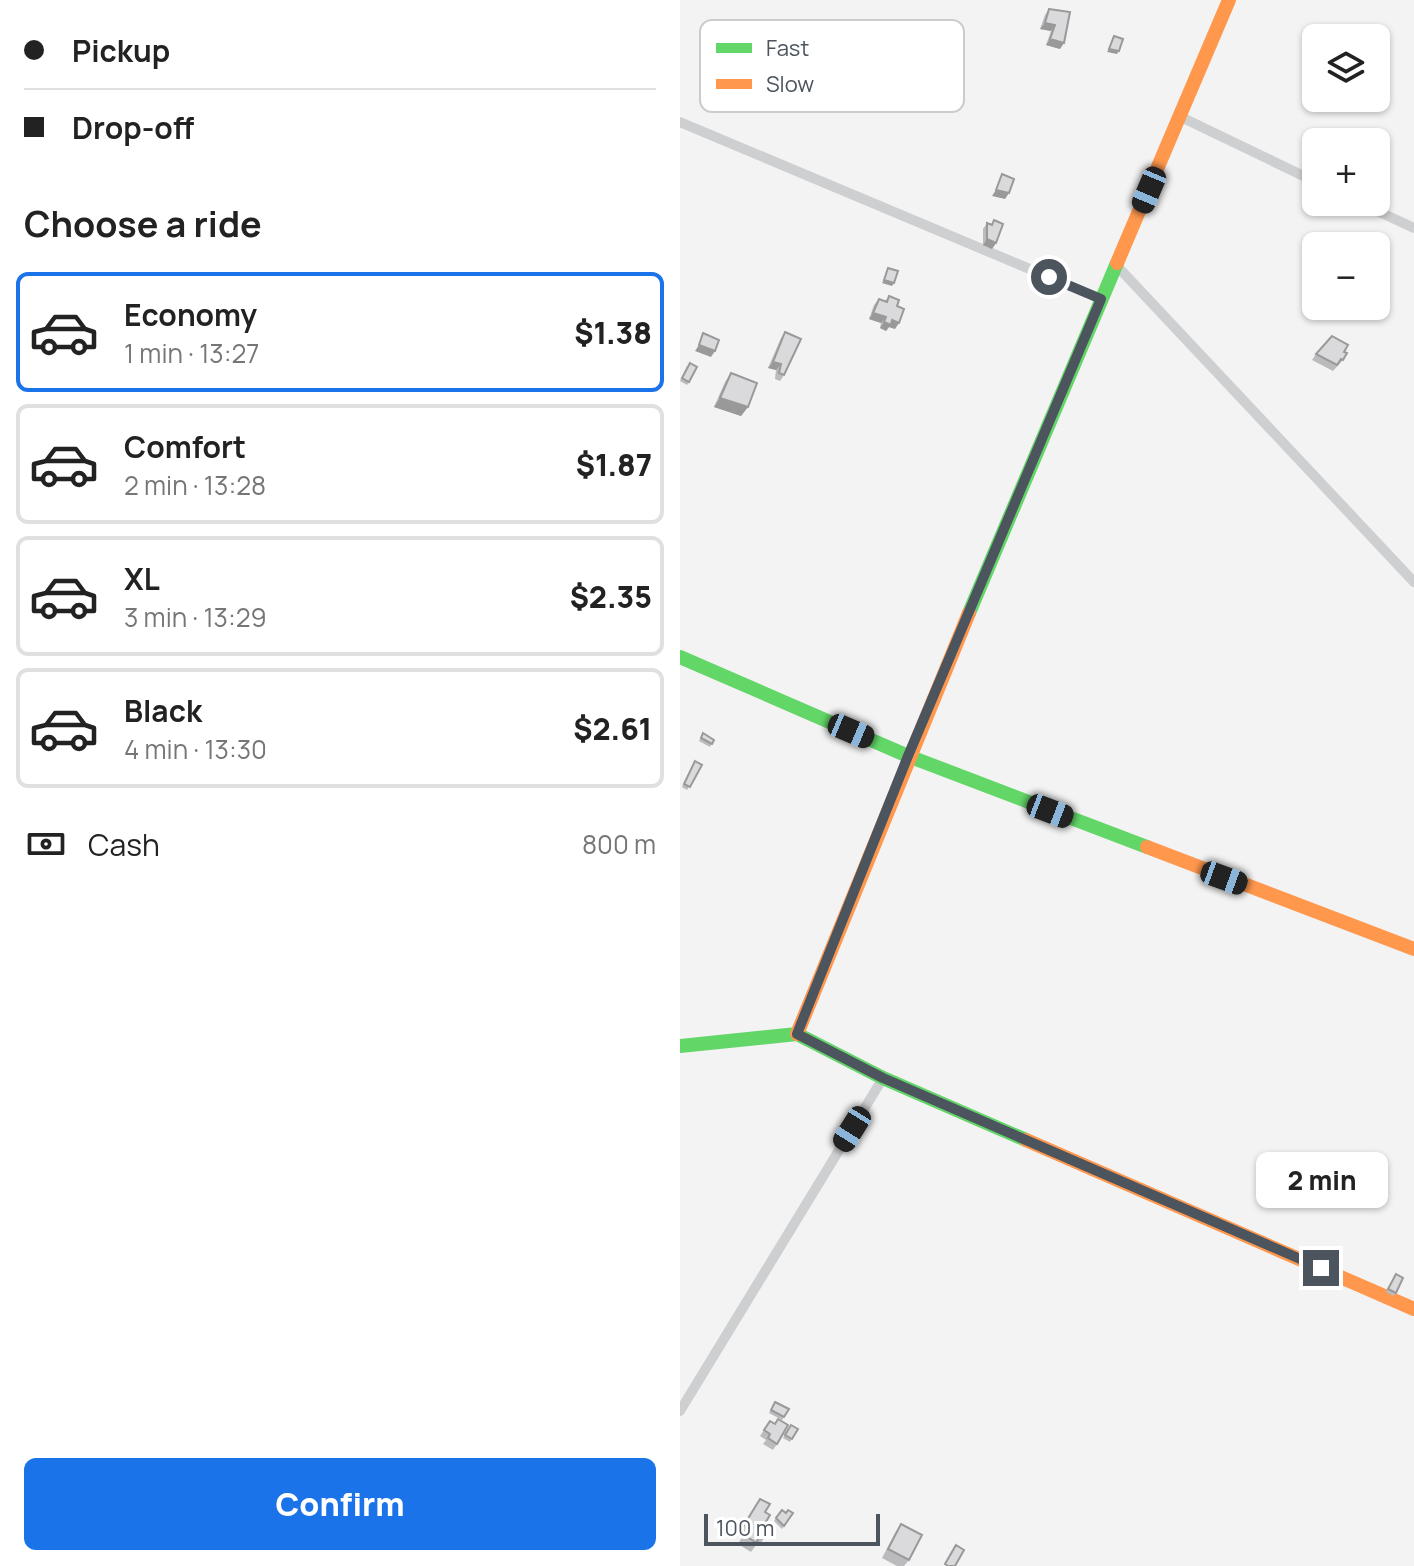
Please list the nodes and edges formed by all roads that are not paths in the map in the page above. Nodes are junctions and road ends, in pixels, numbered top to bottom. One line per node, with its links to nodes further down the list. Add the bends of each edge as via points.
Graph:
1 (1229, 0): 2 (street)
2 (1181, 117): 4 (street); 7 (street)
3 (680, 122): 8 (street)
4 (1302, 175)
5 (1388, 216): 6 (street)
6 (1414, 228)
7 (1117, 266): 8 (street); 9 (street)
8 (1101, 299): 11 (street)
9 (1414, 582)
10 (680, 657): 11 (street)
11 (908, 756): 12 (street); 13 (street)
12 (1414, 949)
13 (797, 1034): 14 (street); 15 (street)
14 (680, 1046)
15 (883, 1078): 16 (street); 17 (street)
16 (1414, 1309)
17 (680, 1411)

